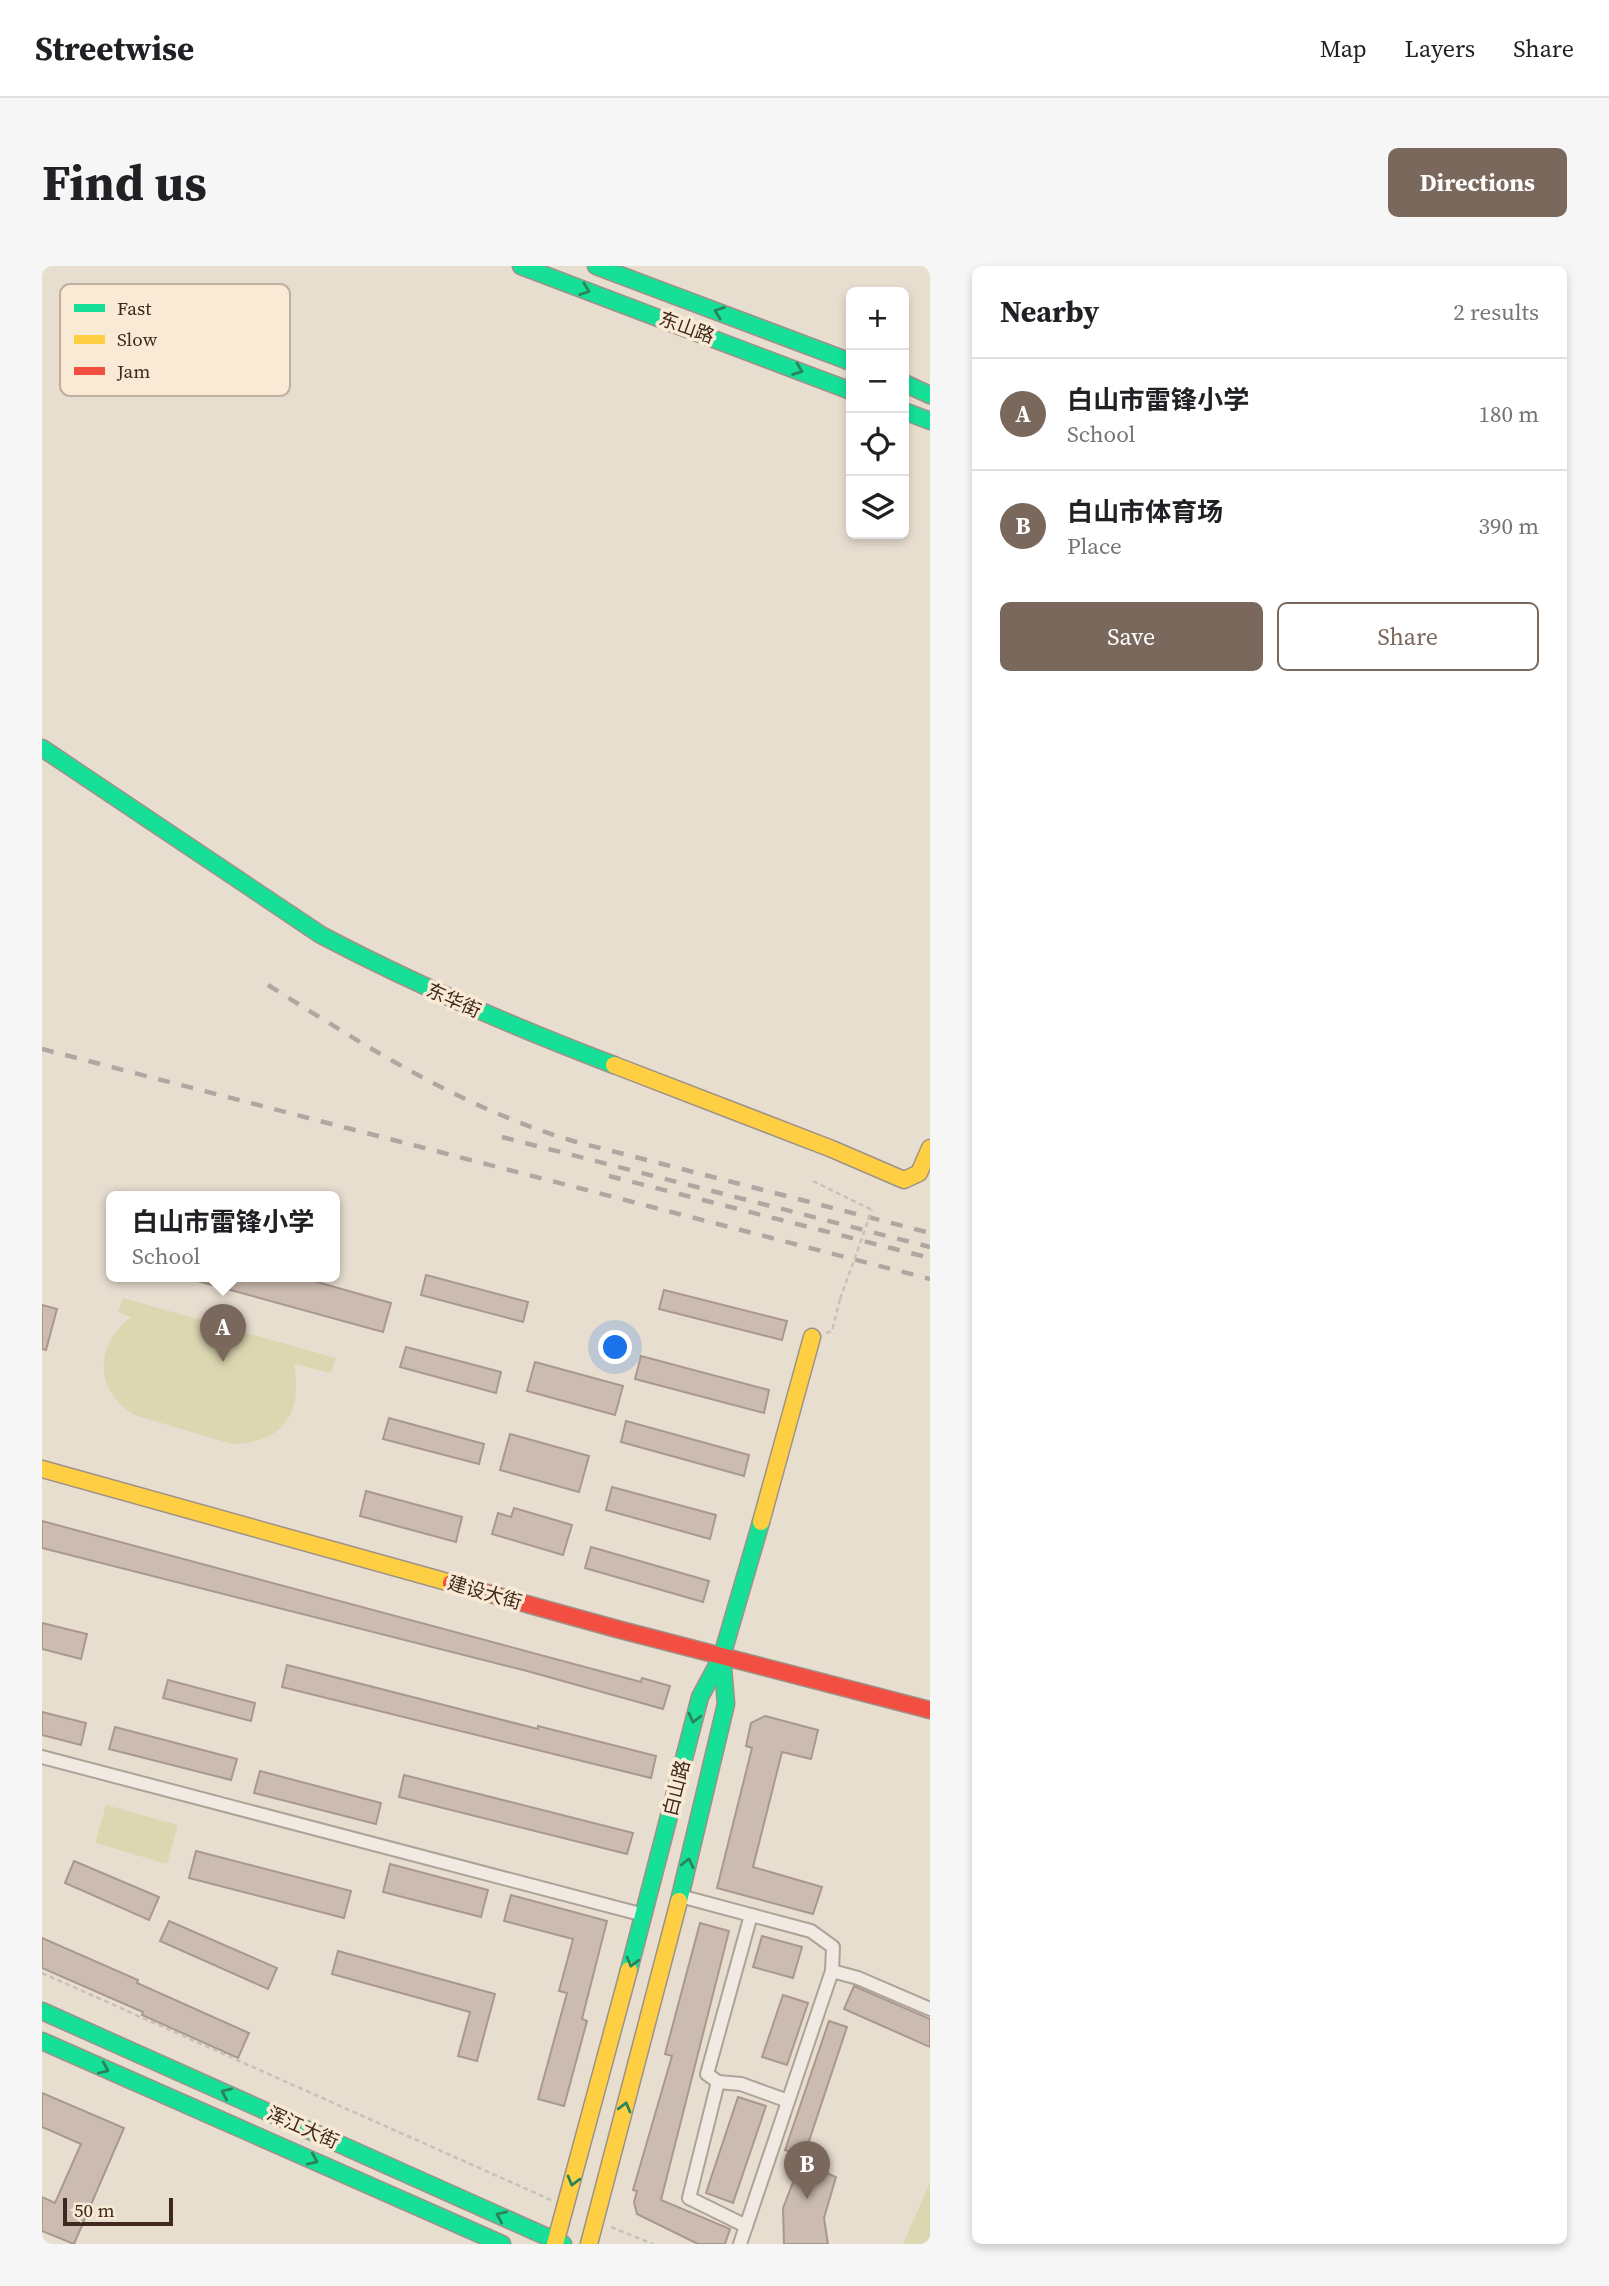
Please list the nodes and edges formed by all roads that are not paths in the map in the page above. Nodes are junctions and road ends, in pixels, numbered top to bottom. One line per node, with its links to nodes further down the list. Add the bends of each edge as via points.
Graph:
1 (521, 266): 5 (street, 东山路, one-way to 5)
2 (596, 266): 3 (street, 东山路, one-way to 2)
3 (846, 360)
4 (909, 385): 6 (street)
5 (846, 389)
6 (930, 395)
7 (909, 413): 8 (street)
8 (930, 422)
9 (42, 748): 10 (street, 东华街, via 321,935 458,1002 904,1180 919,1173)
10 (930, 1148)
11 (812, 1337): 13 (street, 白山路)
12 (42, 1469): 13 (street, 建设大街)
13 (722, 1656): 14 (street, 建设大街); 16 (street, one-way to 13, via 726,1704); 17 (street, 白山路, one-way to 17, via 699,1697)
14 (930, 1710)
15 (42, 1758): 17 (street)
16 (680, 1896): 18 (street); 28 (street, one-way to 16)
17 (644, 1915): 26 (street, 白山路, one-way to 26)
18 (751, 1915): 19 (street, via 822,1937 833,1947); 23 (street, via 707,2074)
19 (832, 1971): 20 (street); 24 (street)
20 (930, 2009)
21 (42, 2011): 26 (street, 浑江大街, one-way to 21)
22 (42, 2041): 27 (street, 浑江大街, one-way to 27)
23 (718, 2082): 24 (street, via 741,2084); 25 (street, via 689,2199)
24 (788, 2101): 25 (street)
25 (746, 2226): 29 (street)
26 (558, 2243)
27 (502, 2244)
28 (589, 2244)
29 (740, 2244)

